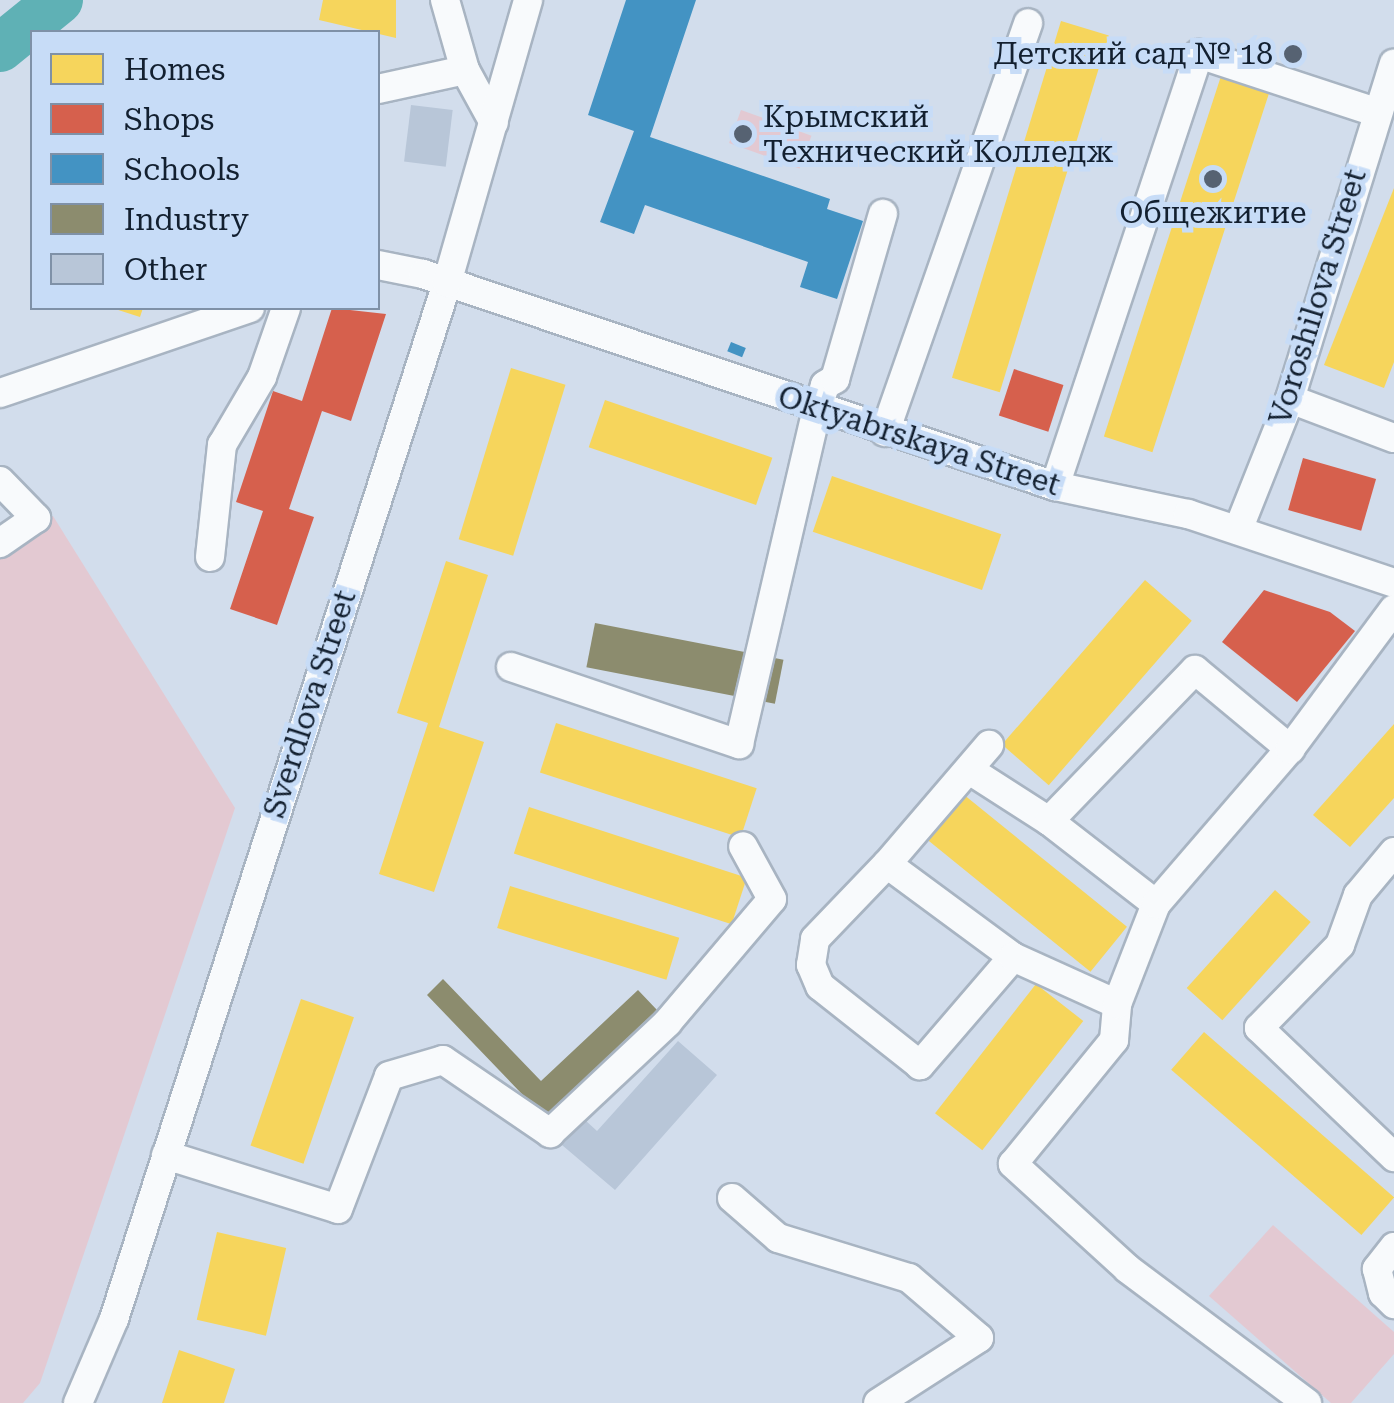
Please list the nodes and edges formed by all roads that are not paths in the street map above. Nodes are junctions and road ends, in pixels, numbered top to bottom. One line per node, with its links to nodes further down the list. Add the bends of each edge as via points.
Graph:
1 (444, 0): 5 (street)
2 (528, 0): 8 (street, Sverdlova Street)
3 (1028, 23): 17 (street)
4 (1394, 64): 7 (street, Voroshilova Street)
5 (465, 70): 6 (street); 8 (street)
6 (380, 89)
7 (1375, 112): 15 (street, Voroshilova Street); 20 (street, via 1199,54)
8 (494, 123): 11 (street, Sverdlova Street)
9 (883, 214): 16 (street, via 835,378 825,385)
10 (380, 266): 11 (street, Oktyabrskaya Street)
11 (447, 284): 16 (street, Oktyabrskaya Street); 37 (street, Sverdlova Street)
12 (244, 310): 14 (street)
13 (285, 310): 23 (street, via 262,377 222,446)
14 (0, 394)
15 (1290, 399): 18 (street); 21 (street, Voroshilova Street)
16 (817, 410): 17 (street, Oktyabrskaya Street); 26 (street, via 740,744)
17 (885, 432): 20 (street, Oktyabrskaya Street)
18 (1394, 438)
19 (0, 481): 22 (street, via 36,518)
20 (1055, 486): 21 (street, Oktyabrskaya Street)
21 (1238, 530): 24 (street, Oktyabrskaya Street)
22 (0, 544)
23 (210, 557)
24 (1394, 583)
25 (1394, 609): 28 (street)
26 (511, 667)
27 (989, 744): 29 (street)
28 (1290, 750): 30 (street, via 1195,670); 34 (street)
29 (971, 771): 30 (street); 33 (street)
30 (1048, 821): 34 (street)
31 (743, 846): 37 (street, via 772,900 667,1022 550,1132 443,1060 390,1076 338,1209)
32 (1394, 852): 38 (street, via 1358,894 1340,945 1259,1028)
33 (887, 864): 35 (street); 35 (street, via 816,938 811,964 820,986 920,1065)
34 (1156, 904): 36 (street)
35 (1012, 957): 36 (street)
36 (1117, 1004): 44 (street, via 1114,1040 1013,1164 1128,1268)
37 (166, 1156): 42 (street, Sverdlova Street, via 114,1319)
38 (1394, 1157)
39 (732, 1198): 43 (street, via 778,1238 909,1278 979,1338)
40 (1394, 1247): 41 (street, via 1377,1270)
41 (1394, 1304)
42 (78, 1403)
43 (878, 1403)
44 (1307, 1403)

